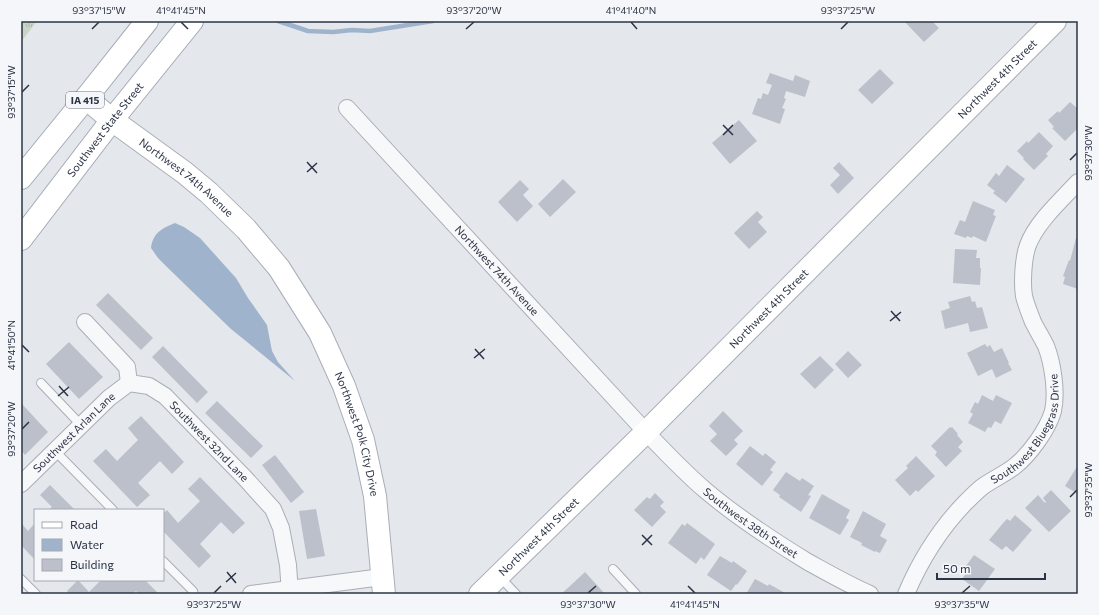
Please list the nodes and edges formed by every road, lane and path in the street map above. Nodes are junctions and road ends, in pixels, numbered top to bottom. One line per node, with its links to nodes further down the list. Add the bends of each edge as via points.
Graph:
1 (147, 21): 4 (street, IA 415)
2 (192, 21): 6 (street, Southwest State Street / IA 415)
3 (1055, 21): 15 (street, Northwest 4th Street)
4 (86, 98): 6 (street, Northwest 74th Avenue); 7 (street, IA 415)
5 (347, 108): 15 (street, Northwest 74th Avenue)
6 (112, 120): 9 (street, Southwest State Street / IA 415); 10 (street, Northwest 74th Avenue, via 209,193 246,229 279,268)
7 (21, 178)
8 (1078, 182): 32 (street, Southwest Bluegrass Drive, via 1036,229 1028,246 1023,269 1024,296 1033,322 1046,347 1052,369 1052,412 1044,432 1027,455 982,487 964,504 928,551)
9 (21, 240)
10 (290, 286): 23 (street, Northwest Polk City Drive, via 320,333 344,386 363,440 375,496)
11 (85, 322): 13 (street, via 127,367)
12 (41, 383): 14 (lane)
13 (129, 383): 14 (street, Southwest Arlan Lane); 24 (street, Southwest 32nd Lane, via 149,386 165,396 273,509 282,528)
14 (81, 425): 16 (street, Southwest Arlan Lane)
15 (646, 432): 21 (street, Northwest 4th Street); 31 (street, Southwest 38th Street, via 704,490 741,519 781,546)
16 (55, 451): 17 (street, Southwest Arlan Lane); 18 (lane)
17 (23, 479)
18 (112, 509)
19 (164, 562): 26 (lane)
20 (613, 569): 30 (lane)
21 (499, 576): 28 (street, Northwest 4th Street); 29 (lane)
22 (21, 579): 25 (lane)
23 (383, 585): 24 (street)
24 (290, 591): 27 (street)
25 (36, 594)
26 (194, 594)
27 (251, 594)
28 (480, 594)
29 (516, 594)
30 (636, 594)
31 (870, 594)
32 (906, 594)

